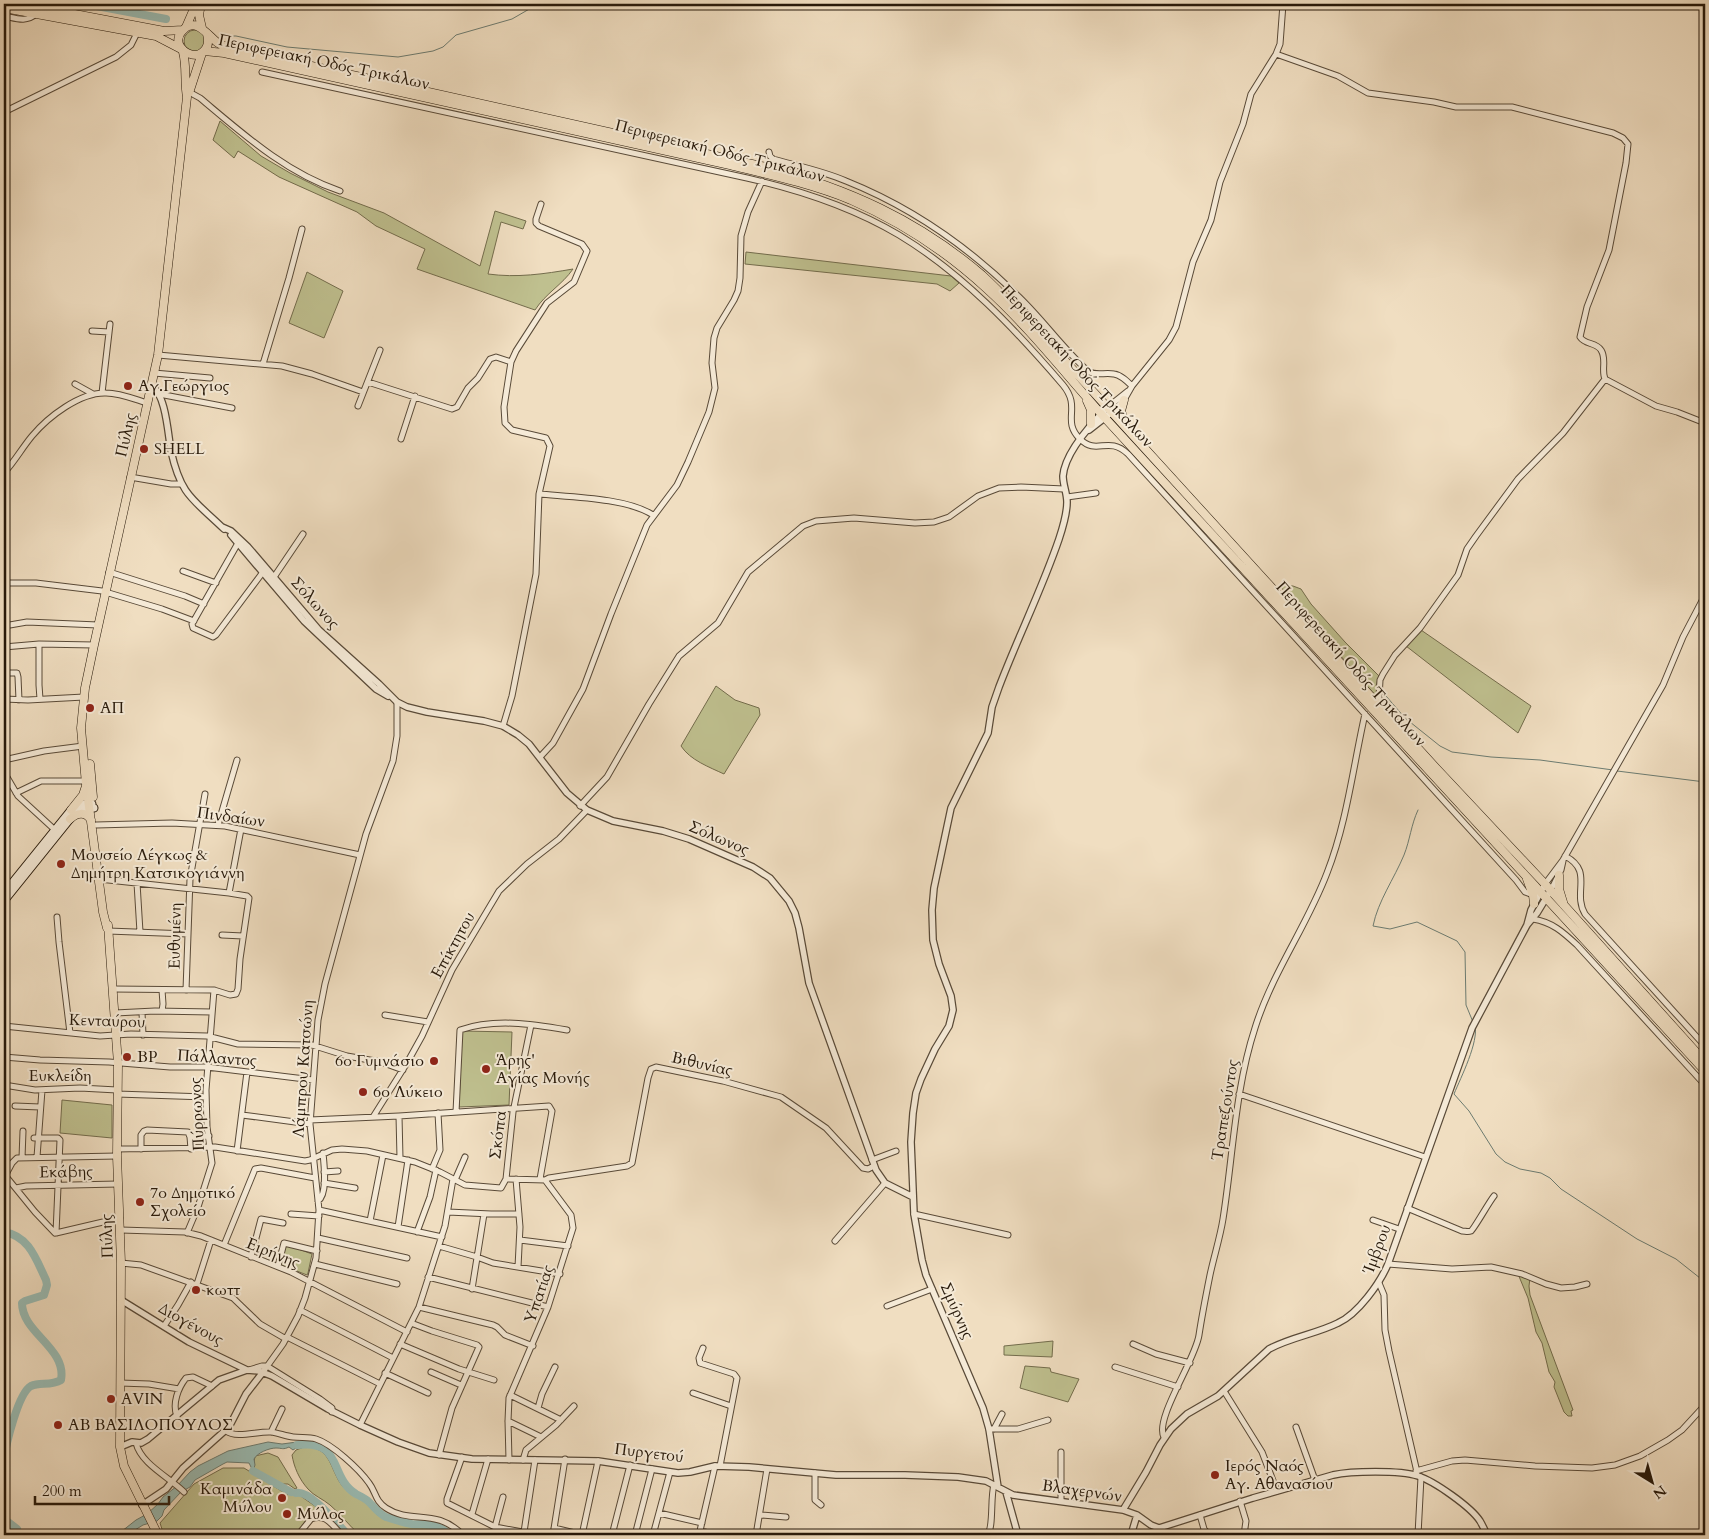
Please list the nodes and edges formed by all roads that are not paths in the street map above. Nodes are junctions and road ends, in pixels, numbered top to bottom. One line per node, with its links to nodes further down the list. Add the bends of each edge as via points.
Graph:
1 (22, 4): 8 (main road, via 164,31)
2 (196, 4): 8 (main road)
3 (200, 4): 9 (main road, via 199,15)
4 (1283, 4): 13 (street, via 1281,40)
5 (4, 8): 6 (main road)
6 (36, 14): 7 (street, via 28,19); 10 (main road)
7 (4, 16)
8 (185, 29): 9 (main road, via 194,26); 11 (main road, via 179,39)
9 (205, 31): 12 (main road, via 208,43); 46 (main road, Περιφερειακή Οδός Τρικάλων, via 220,44 236,49 766,167 853,194 924,232 981,275)
10 (138, 33): 11 (main road, via 159,37); 16 (street, via 132,45 116,57)
11 (182, 50): 12 (main road, via 193,56); 15 (main road)
12 (203, 52): 15 (main road); 38 (main road, Περιφερειακή Οδός Τρικάλων, via 224,53 730,165 850,200 910,231 976,279 1010,311)
13 (1276, 54): 31 (street, via 1338,76 1368,93 1456,107 1512,107 1613,133 1626,140 1626,163 1608,250 1580,333 1582,340 1602,351); 35 (street, via 1251,94 1242,128 1220,182 1214,212 1193,262 1176,327)
14 (262, 72): 18 (street)
15 (188, 95): 19 (street, via 200,98 263,150); 26 (main road, Πύλης)
16 (4, 112)
17 (770, 152): 35 (street, via 773,159 845,180 872,192 938,229 997,276 1089,372 1118,375)
18 (762, 181): 53 (street, via 856,213 907,240 949,270 1001,318 1065,388 1072,401 1071,425); 61 (street, via 741,236 739,287 714,338 715,388 709,412 680,478)
19 (340, 191)
20 (541, 204): 27 (street, via 536,223 582,244 587,251 574,282 547,304)
21 (302, 229): 28 (street)
22 (110, 324): 24 (street)
23 (92, 331): 24 (street)
24 (109, 332): 37 (street)
25 (380, 350): 32 (street)
26 (158, 355): 28 (street); 29 (main road, Πύλης)
27 (511, 362): 41 (street, via 496,357 490,359 455,408 449,409); 59 (street, via 504,423 512,430 546,438 550,443)
28 (263, 364): 36 (street, via 294,368)
29 (154, 373): 30 (street); 34 (main road, Πύλης)
30 (210, 378)
31 (1605, 379): 48 (street, via 1656,406); 89 (street, via 1564,433 1518,479 1472,541 1458,575 1383,674)
32 (368, 382): 36 (street); 41 (street)
33 (75, 384): 39 (street)
34 (151, 386): 40 (street); 43 (main road, Πύλης)
35 (1130, 388): 42 (street); 46 (street)
36 (363, 392): 44 (street)
37 (102, 393): 39 (street); 43 (street)
38 (1083, 393): 47 (main road, Περιφερειακή Οδός Τρικάλων); 49 (main road, via 1091,410)
39 (93, 394): 54 (street, via 45,422)
40 (159, 394): 45 (street); 56 (street, Σόλωνος)
41 (414, 396): 52 (street)
42 (1124, 400): 46 (street); 51 (main road, via 1122,414)
43 (147, 403): 55 (main road, Πύλης)
44 (358, 406)
45 (232, 408)
46 (1110, 409): 47 (street); 51 (main road, Περιφερειακή Οδός Τρικάλων)
47 (1103, 415): 49 (street); 50 (street); 120 (main road, Περιφερειακή Οδός Τρικάλων, via 1341,672)
48 (1705, 423)
49 (1091, 424): 50 (street)
50 (1087, 431): 53 (street, Σμύρνης)
51 (1131, 433): 89 (main road, Περιφερειακή Οδός Τρικάλων)
52 (402, 439)
53 (1080, 439): 57 (street, Σμύρνης, via 1065,467); 90 (street, via 1092,446 1115,445 1128,454)
54 (4, 472)
55 (130, 477): 56 (street); 66 (main road, Πύλης)
56 (181, 484): 62 (street, Σόλωνος, via 194,502)
57 (1064, 489): 60 (street, Σμύρνης); 102 (street, via 999,488 978,496 949,517 934,522 854,518 816,521 803,526 746,575 718,623 679,656 607,777)
58 (1096, 493): 60 (street)
59 (539, 494): 61 (street, via 623,504); 92 (street, via 536,574)
60 (1066, 497): 211 (street, Σμύρνης, via 1066,515 1054,554 998,686 988,733 953,804 946,828 934,888 932,931 953,1012 918,1086 913,1108)
61 (653, 515): 94 (street, via 609,620 588,681 553,743)
62 (222, 527): 64 (street, Σόλωνος); 68 (street, Σόλωνος, via 248,547)
63 (303, 534): 68 (street)
64 (238, 543): 67 (street, Σόλωνος); 70 (street)
65 (182, 571): 70 (street)
66 (109, 572): 71 (main road, Πύλης); 73 (street)
67 (263, 572): 76 (street, via 213,637 194,629); 84 (street, Σόλωνος, via 316,634 376,689)
68 (274, 577): 84 (street, Σόλωνος, via 319,630)
69 (4, 583): 71 (street, via 36,583)
70 (216, 583): 74 (street)
71 (106, 592): 76 (street); 77 (main road, Πύλης)
72 (1705, 595): 112 (street, via 1663,685)
73 (198, 601): 74 (street); 75 (street)
74 (204, 604): 75 (street)
75 (201, 609): 76 (street)
76 (194, 621)
77 (98, 625): 78 (street, via 27,622); 80 (main road, Πύλης)
78 (4, 626)
79 (39, 644): 80 (street); 81 (street); 87 (street)
80 (94, 645): 83 (main road, Πύλης)
81 (4, 647)
82 (4, 673): 86 (street, via 17,673)
83 (84, 696): 87 (street); 91 (main road, Πύλης)
84 (390, 697): 88 (street, Σόλωνος)
85 (4, 699): 86 (street)
86 (19, 700): 87 (street)
87 (40, 700)
88 (397, 702): 92 (street, Σόλωνος, via 427,712); 111 (street, Λάμπρου Κατσώνη, via 394,757)
89 (1377, 703): 116 (main road, Περιφερειακή Οδός Τρικάλων)
90 (1365, 714): 120 (street, via 1525,892); 163 (street, Τραπεζούντος, via 1331,864 1263,1004 1247,1053)
91 (83, 718): 93 (main road, Πύλης); 101 (main road, Πύλης)
92 (503, 726): 94 (street, Σόλωνος, via 523,739)
93 (83, 746): 95 (street); 98 (main road, Πύλης)
94 (540, 757): 102 (street, Σόλωνος, via 562,788)
95 (4, 760)
96 (237, 760): 108 (street)
97 (4, 772): 99 (street)
98 (86, 783): 99 (street, via 41,781); 101 (main road, Πύλης); 103 (main road)
99 (16, 793): 110 (street)
100 (204, 794): 107 (street, Ευθυμένη)
101 (92, 806): 103 (main road, via 80,804); 105 (main road, via 78,811); 106 (main road, Πύλης)
102 (580, 806): 104 (street, Σόλωνος)
103 (70, 810): 110 (main road)
104 (587, 810): 141 (street, Επίκτητου, via 499,891 452,970); 194 (street, Σόλωνος, via 607,819 689,839 760,871 780,890 797,919 809,983)
105 (70, 819): 106 (main road, via 84,813); 121 (main road)
106 (94, 824): 107 (street, Πινδαίων); 114 (main road, Πύλης)
107 (200, 824): 108 (street, Πινδαίων); 117 (street, Ευθυμένη)
108 (218, 825): 109 (street, Πινδαίων)
109 (241, 829): 111 (street, Πινδαίων); 119 (street)
110 (55, 830): 118 (main road)
111 (360, 855): 149 (street, Λάμπρου Κατσώνη, via 325,984)
112 (1564, 858): 113 (street); 116 (street); 150 (street, via 1576,864 1581,873 1580,900 1585,914)
113 (1559, 875): 116 (street); 123 (main road)
114 (101, 880): 115 (street); 127 (main road, Πύλης)
115 (137, 883): 117 (street); 128 (street)
116 (1548, 887): 120 (street); 123 (main road, Περιφερειακή Οδός Τρικάλων)
117 (189, 889): 119 (street); 129 (street, Ευθυμένη)
118 (4, 892)
119 (229, 893): 131 (street, via 249,897)
120 (1540, 895): 122 (main road); 125 (street); 156 (main road, Περιφερειακή Οδός Τρικάλων)
121 (4, 901)
122 (1534, 904): 126 (street)
123 (1564, 907): 152 (main road, Περιφερειακή Οδός Τρικάλων)
124 (57, 916): 145 (street)
125 (1532, 920): 126 (street); 160 (street, via 1548,923 1565,934)
126 (1527, 926): 189 (street, Ίμβρου, via 1472,1028)
127 (107, 930): 128 (street); 132 (main road, Πύλης)
128 (140, 932): 129 (street)
129 (188, 934): 134 (street, Ευθυμένη)
130 (222, 935): 131 (street)
131 (243, 936): 135 (street, via 237,994 232,996)
132 (113, 989): 133 (street); 139 (main road, Πύλης)
133 (162, 990): 134 (street); 136 (street)
134 (186, 990): 135 (street)
135 (214, 990): 138 (street, Πύρρωνος)
136 (162, 1011): 137 (street); 138 (street)
137 (142, 1012): 139 (street); 146 (street)
138 (212, 1012): 148 (street, Πύρρωνος)
139 (115, 1013): 147 (main road, Πύλης)
140 (385, 1015): 141 (street)
141 (428, 1022): 155 (street, Επίκτητου)
142 (531, 1025): 144 (street); 167 (street, Σκόπα); 168 (street, via 497,1024 460,1030)
143 (4, 1026): 145 (street, Κενταύρου)
144 (567, 1030)
145 (70, 1033): 147 (street, Κενταύρου)
146 (144, 1035): 147 (street, Κενταύρου); 148 (street, Κενταύρου)
147 (117, 1036): 153 (main road, Πύλης)
148 (211, 1037): 149 (street, Κενταύρου, via 238,1044); 154 (street, Πύρρωνος)
149 (315, 1045): 155 (street, Κενταύρου); 158 (street, Λάμπρου Κατσώνη)
150 (1705, 1046)
151 (4, 1056): 153 (street, Πάλλαντος)
152 (1705, 1062)
153 (118, 1064): 154 (street, Πάλλαντος); 162 (main road, Πύλης)
154 (208, 1067): 157 (street, Πάλλαντος); 164 (street, Πύρρωνος)
155 (403, 1070): 172 (street, Επίκτητου)
156 (1705, 1071)
157 (247, 1072): 158 (street, Πάλλαντος); 170 (street)
158 (313, 1080): 173 (street, Λάμπρου Κατσώνη)
159 (4, 1085): 161 (street, Ευκλείδη)
160 (1705, 1085)
161 (42, 1090): 162 (street, Ευκλείδη, via 80,1088); 166 (street)
162 (117, 1092): 164 (street, Ευκλείδη); 183 (main road, Πύλης)
163 (1239, 1094): 189 (street); 273 (street, Τραπεζούντος, via 1223,1220 1198,1342)
164 (206, 1097): 175 (street, Πύρρωνος)
165 (15, 1106): 166 (street)
166 (40, 1107): 177 (street)
167 (513, 1109): 168 (street); 201 (street, Σκόπα); 203 (street, via 551,1108)
168 (456, 1112): 169 (street)
169 (438, 1113): 171 (street); 195 (street, via 440,1150)
170 (242, 1115): 173 (street); 181 (street)
171 (399, 1116): 172 (street); 191 (street)
172 (373, 1117): 173 (street)
173 (310, 1122): 192 (street, Λάμπρου Κατσώνη)
174 (23, 1131): 190 (street)
175 (209, 1136): 176 (street); 178 (street, Πύρρωνος)
176 (190, 1137): 179 (street, via 184,1131 144,1130); 180 (street)
177 (36, 1138): 186 (street, via 59,1139); 187 (street)
178 (210, 1148): 180 (street); 181 (street); 228 (street, Πύρρωνος, via 212,1163)
179 (141, 1149): 180 (street); 183 (street)
180 (191, 1149)
181 (238, 1151): 192 (street, via 305,1161)
182 (896, 1151): 194 (street)
183 (117, 1152): 186 (street); 206 (main road, Πύλης)
184 (323, 1153): 185 (street, via 342,1149); 192 (street); 197 (street)
185 (383, 1154): 191 (street); 223 (street)
186 (60, 1156): 187 (street); 207 (street)
187 (37, 1157): 190 (street)
188 (465, 1157): 200 (street)
189 (1425, 1157): 213 (street, Ίμβρου)
190 (22, 1158): 198 (street, via 14,1160)
191 (400, 1158): 193 (street)
192 (313, 1159): 199 (street, Λάμπρου Κατσώνη)
193 (408, 1160): 195 (street); 225 (street)
194 (873, 1163): 203 (street, Βιθυνίας, via 868,1169 863,1168 826,1128 781,1097 656,1067 651,1069 648,1078 632,1163); 205 (street, Σόλωνος)
195 (434, 1169): 200 (street); 229 (street, via 430,1198)
196 (338, 1171): 197 (street)
197 (324, 1172): 204 (street)
198 (5, 1175): 208 (street)
199 (316, 1178): 212 (street, Λάμπρου Κατσώνη); 237 (street, via 254,1169)
200 (454, 1179): 201 (street, Σκόπα, via 468,1185 502,1188); 215 (street)
201 (506, 1179): 202 (street)
202 (516, 1179): 203 (street); 218 (street)
203 (543, 1179): 239 (street, Υπατίας, via 572,1217)
204 (324, 1183): 209 (street); 212 (street, via 323,1197)
205 (885, 1183): 211 (street); 236 (street)
206 (118, 1184): 207 (street, Εκάβης); 221 (main road, Πύλης)
207 (59, 1186): 208 (street, Εκάβης); 230 (street)
208 (16, 1188): 230 (street)
209 (354, 1188)
210 (1494, 1196): 213 (street, via 1469,1231)
211 (913, 1197): 219 (street, Σμύρνης)
212 (318, 1201): 214 (street, Λάμπρου Κατσώνη)
213 (1407, 1208): 227 (street, Ίμβρου)
214 (319, 1210): 220 (street, Λάμπρου Κατσώνη); 223 (street)
215 (448, 1212): 217 (street); 232 (street)
216 (291, 1214): 220 (street)
217 (484, 1214): 218 (street); 242 (street)
218 (519, 1214): 235 (street)
219 (914, 1214): 231 (street); 258 (street, Σμύρνης, via 922,1260)
220 (320, 1216): 233 (street, Λάμπρου Κατσώνη)
221 (120, 1218): 226 (main road, Πύλης); 230 (street)
222 (1373, 1220): 227 (street)
223 (370, 1221): 225 (street)
224 (283, 1223): 241 (street, via 261,1219)
225 (398, 1227): 229 (street)
226 (121, 1230): 228 (street, Ειρήνης); 244 (main road, Πύλης)
227 (1399, 1230): 246 (street, Ίμβρου)
228 (187, 1232): 234 (street, Ειρήνης)
229 (417, 1232): 232 (street)
230 (56, 1233)
231 (1008, 1235)
232 (442, 1237): 238 (street)
233 (318, 1238): 240 (street, Λάμπρου Κατσώνη); 243 (street)
234 (211, 1240): 237 (street, Ειρήνης); 254 (street)
235 (520, 1240): 239 (street); 248 (street)
236 (835, 1241)
237 (224, 1245): 241 (street, Ειρήνης)
238 (439, 1246): 242 (street); 250 (street)
239 (568, 1246): 249 (street, Υπατίας)
240 (317, 1252): 245 (street, Λάμπρου Κατσώνη); 247 (street, via 284,1243)
241 (251, 1256): 247 (street, Ειρήνης)
242 (477, 1257): 248 (street); 257 (street)
243 (407, 1258)
244 (121, 1263): 251 (street, via 141,1265); 259 (main road, Πύλης)
245 (315, 1264): 252 (street, Λάμπρου Κατσώνη); 255 (street)
246 (1388, 1264): 253 (street, Ίμβρου); 256 (street, via 1452,1269 1491,1268 1522,1274 1561,1288)
247 (278, 1266): 252 (street, Ειρήνης)
248 (518, 1267): 249 (street)
249 (560, 1274): 262 (street, Υπατίας)
250 (428, 1277): 257 (street); 261 (street)
251 (191, 1282): 254 (street); 265 (street)
252 (310, 1282): 263 (street, Λάμπρου Κατσώνη); 266 (street, Ειρήνης)
253 (1379, 1283): 288 (street, Ίμβρου, via 1343,1320 1275,1346); 326 (street, via 1384,1295 1389,1351)
254 (197, 1284): 267 (street, via 233,1298 260,1324)
255 (397, 1284)
256 (1588, 1284)
257 (472, 1288): 262 (street)
258 (932, 1289): 260 (street); 304 (street, Σμύρνης)
259 (121, 1300): 265 (street, Διογένους); 282 (main road, Πύλης)
260 (887, 1306)
261 (419, 1307): 264 (street); 270 (street, via 498,1327 505,1334)
262 (548, 1307): 270 (street, Υπατίας)
263 (300, 1310): 267 (street, Λάμπρου Κατσώνη); 272 (street)
264 (411, 1323): 266 (street); 279 (street, via 477,1344 478,1350)
265 (164, 1326): 277 (street, Διογένους)
266 (406, 1332): 268 (street)
267 (286, 1338): 276 (street, Λάμπρου Κατσώνη); 283 (street)
268 (400, 1344): 272 (street); 279 (street)
269 (1133, 1344): 273 (street)
270 (532, 1346): 291 (street, Υπατίας)
271 (703, 1348): 294 (street, via 700,1362 737,1377)
272 (393, 1358): 280 (street)
273 (1190, 1364): 286 (street, Τραπεζούντος)
274 (555, 1367): 295 (street)
275 (1115, 1367): 286 (street)
276 (265, 1369): 277 (street); 302 (street, Πυργετού, via 332,1412); 305 (street, Λάμπρου Κατσώνη, via 246,1394)
277 (247, 1370): 285 (street, via 223,1378)
278 (431, 1372): 284 (street)
279 (467, 1372): 281 (street); 284 (street)
280 (385, 1373): 283 (street); 289 (street)
281 (494, 1380)
282 (120, 1383): 287 (street); 310 (main road, Πύλης)
283 (380, 1384): 302 (street)
284 (461, 1385): 312 (street)
285 (212, 1386): 287 (street, via 190,1376); 298 (street)
286 (1178, 1387): 308 (street, Τραπεζούντος, via 1164,1416)
287 (179, 1389): 298 (street, via 175,1404)
288 (1224, 1391): 308 (street, Ίμβρου, via 1187,1414); 330 (street, via 1262,1452)
289 (428, 1393)
290 (693, 1393): 294 (street)
291 (510, 1394): 295 (street); 301 (street, Υπατίας)
292 (1705, 1405): 326 (street, via 1668,1440 1640,1456 1615,1465 1592,1468 1465,1460 1452,1461)
293 (574, 1406): 299 (street)
294 (731, 1406): 321 (street)
295 (538, 1408): 299 (street)
296 (282, 1409): 306 (street)
297 (1002, 1414): 304 (street)
298 (177, 1416): 309 (street, via 148,1439)
299 (561, 1420): 307 (street)
300 (1048, 1420): 304 (street, via 1018,1430)
301 (508, 1421): 307 (street); 316 (street, Υπατίας)
302 (360, 1425): 312 (street, Πυργετού)
303 (1296, 1426): 327 (street)
304 (992, 1429): 329 (street, Σμύρνης)
305 (226, 1431): 306 (street, via 234,1435); 328 (street, Λάμπρου Κατσώνη)
306 (271, 1432): 354 (street, via 323,1442 366,1480 384,1507 402,1514 441,1520)
307 (541, 1437): 317 (street, via 526,1450)
308 (1164, 1437): 338 (street, Τραπεζούντος)
309 (136, 1443): 310 (street); 328 (street, via 145,1459)
310 (120, 1447): 337 (main road, Πύλης, via 123,1463)
311 (1061, 1452): 334 (street)
312 (439, 1455): 313 (street, Πυργετού)
313 (462, 1458): 314 (street, Πυργετού); 339 (street, via 447,1503)
314 (488, 1459): 316 (street, Πυργετού); 339 (street)
315 (566, 1459): 318 (street, Πυργετού); 319 (street, Πυργετού); 347 (street)
316 (509, 1460): 317 (street, Πυργετού)
317 (523, 1460): 318 (street, Πυργετού)
318 (535, 1460): 349 (street)
319 (598, 1461): 320 (street, Πυργετού); 357 (street)
320 (630, 1465): 322 (street, Πυργετού); 358 (street)
321 (717, 1466): 323 (street, Πυργετού); 324 (street, Πυργετού, via 684,1473); 345 (street)
322 (652, 1469): 324 (street, Πυργετού); 359 (street)
323 (767, 1469): 325 (street, Πυργετού); 341 (street)
324 (670, 1472): 340 (street)
325 (814, 1473): 329 (street, Πυργετού, via 958,1477); 336 (street, via 815,1500)
326 (1418, 1475): 327 (street, via 1344,1473); 369 (street); 370 (street, via 1465,1506 1480,1520)
327 (1315, 1480): 330 (street)
328 (173, 1481): 331 (street); 337 (street, Λάμπρου Κατσώνη)
329 (996, 1486): 332 (street, Βλαχερνών); 363 (street, via 991,1502 992,1529)
330 (1277, 1490): 335 (street)
331 (184, 1492)
332 (1006, 1492): 334 (street, Βλαχερνών); 364 (street)
333 (503, 1497): 346 (street)
334 (1061, 1501): 338 (street, Βλαχερνών)
335 (1240, 1502): 343 (street); 368 (street, via 1246,1521)
336 (820, 1505)
337 (143, 1506): 351 (main road, Πύλης)
338 (1123, 1510): 342 (street, Βλαχερνών)
339 (472, 1514): 346 (street)
340 (659, 1514): 345 (street); 360 (street)
341 (761, 1515): 344 (street); 362 (street)
342 (1138, 1515): 348 (street, Βλαχερνών); 365 (street)
343 (1200, 1515): 348 (street); 367 (street)
344 (786, 1517)
345 (702, 1523): 350 (street)
346 (495, 1527): 349 (street)
347 (554, 1528): 356 (street); 357 (street)
348 (1159, 1528): 366 (street)
349 (524, 1532): 355 (street)
350 (700, 1533): 361 (street)
351 (158, 1535)
352 (298, 1535): 353 (street, via 315,1518 325,1518)
353 (342, 1535)
354 (463, 1535)
355 (532, 1535)
356 (553, 1535)
357 (582, 1535)
358 (612, 1535)
359 (635, 1535)
360 (653, 1535)
361 (718, 1535)
362 (756, 1535)
363 (987, 1535)
364 (1018, 1535)
365 (1130, 1535)
366 (1155, 1535)
367 (1209, 1535)
368 (1244, 1535)
369 (1418, 1535)
370 (1487, 1535)

